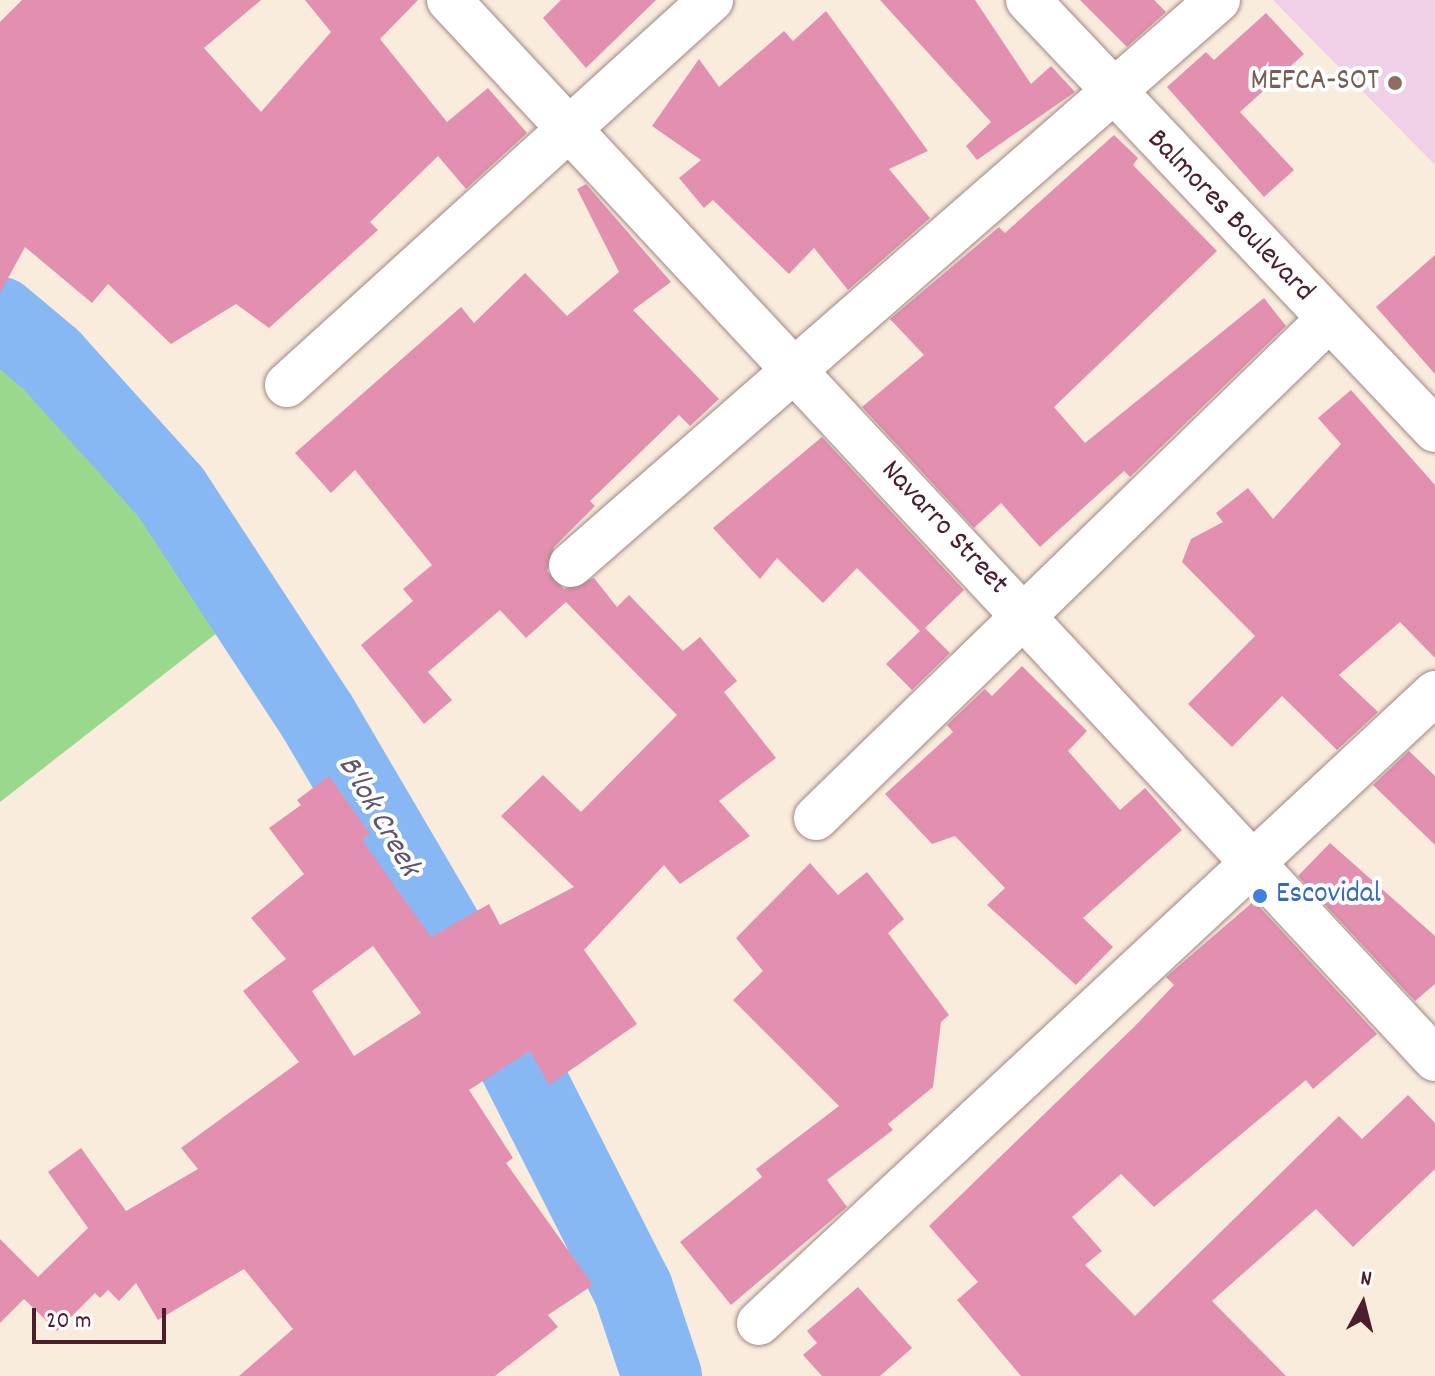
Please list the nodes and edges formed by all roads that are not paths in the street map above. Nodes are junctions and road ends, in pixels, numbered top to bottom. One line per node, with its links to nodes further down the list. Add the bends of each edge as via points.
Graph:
1 (449, 0): 6 (street, Navarro Street)
2 (711, 0): 6 (street)
3 (1028, 0): 5 (street, Balmores Boulevard)
4 (1218, 0): 5 (street)
5 (1112, 94): 7 (street, Balmores Boulevard); 8 (street)
6 (568, 127): 8 (street, Navarro Street); 9 (street)
7 (1328, 320): 10 (street, Balmores Boulevard); 12 (street)
8 (793, 369): 11 (street); 12 (street, Navarro Street)
9 (287, 385)
10 (1435, 430)
11 (571, 565)
12 (1022, 613): 14 (street); 15 (street, Navarro Street)
13 (1435, 693): 15 (street)
14 (816, 818)
15 (1253, 866): 16 (street, Navarro Street); 17 (street)
16 (1435, 1059)
17 (759, 1323)

